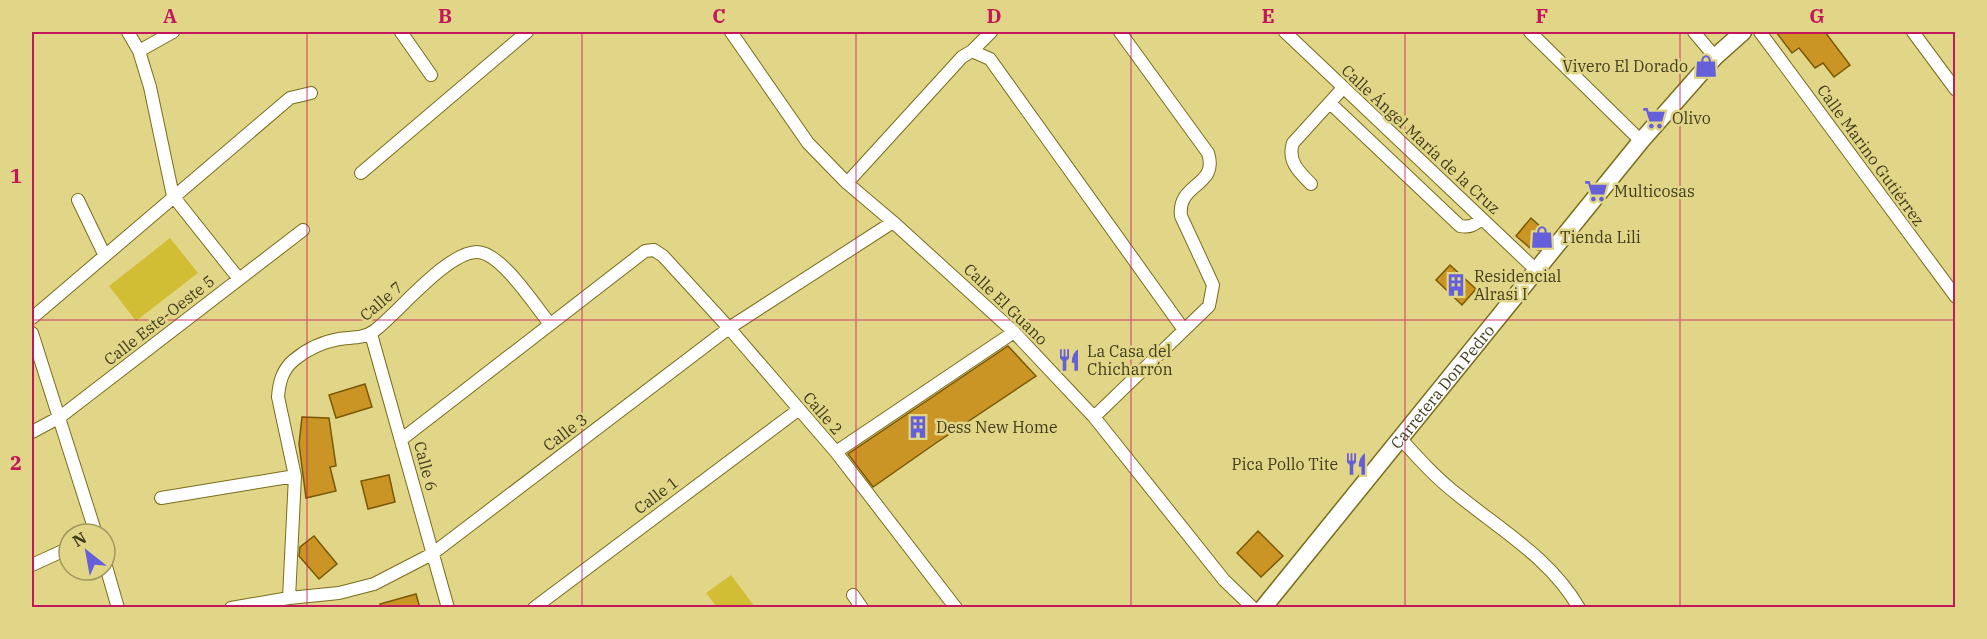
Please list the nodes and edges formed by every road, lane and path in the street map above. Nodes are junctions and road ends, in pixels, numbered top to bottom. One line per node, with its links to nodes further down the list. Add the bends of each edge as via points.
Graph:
1 (128, 32): 14 (street)
2 (173, 32): 14 (street)
3 (401, 32): 17 (street)
4 (527, 32): 23 (street)
5 (731, 32): 24 (street, Calle El Guano, via 808,143)
6 (991, 32): 15 (street)
7 (1120, 32): 38 (street, via 1212,163 1208,175 1180,204 1181,216 1213,285 1209,306)
8 (1285, 32): 18 (street, Calle Ángel María de la Cruz)
9 (1530, 32): 22 (street)
10 (1695, 32): 16 (street)
11 (1743, 32): 16 (street, Carretera Don Pedro)
12 (1760, 32): 34 (street, Calle Marino Gutiérrez)
13 (1913, 32): 19 (street)
14 (139, 51): 26 (street)
15 (972, 51): 24 (street, via 962,57); 38 (street, via 990,59)
16 (1715, 57): 22 (street, Carretera Don Pedro)
17 (431, 75)
18 (1343, 88): 21 (street); 28 (street, Calle Ángel María de la Cruz)
19 (1956, 90)
20 (311, 93): 26 (street, via 290,98)
21 (1330, 103): 25 (street, via 1291,149 1293,164); 28 (street, via 1460,226 1474,226)
22 (1641, 141): 32 (street, Carretera Don Pedro)
23 (361, 173)
24 (847, 183): 29 (street, Calle El Guano)
25 (1311, 183)
26 (173, 196): 31 (street); 33 (street)
27 (78, 200): 31 (street)
28 (1482, 219): 32 (street, Calle Ángel María de la Cruz)
29 (893, 222): 37 (street, Calle 3); 39 (street, Calle El Guano)
30 (303, 230): 33 (street, Calle Este-Oeste 5)
31 (105, 256): 35 (street)
32 (1535, 269): 46 (street, Carretera Don Pedro)
33 (239, 279): 43 (street, Calle Este-Oeste 5)
34 (1956, 297)
35 (32, 318)
36 (550, 324): 37 (street, Calle 2, via 645,251 654,250); 41 (street, Calle 7, via 500,263 479,252 456,259); 47 (street)
37 (729, 328): 42 (street, Calle 2); 53 (street, Calle 3)
38 (1184, 330): 44 (street)
39 (1014, 332): 44 (street, Calle El Guano); 48 (street)
40 (32, 333): 43 (street)
41 (371, 334): 47 (street, Calle 6); 49 (street, Calle 7, via 324,343 305,352 284,372 278,397)
42 (798, 410): 48 (street, Calle 2); 61 (street, Calle 1)
43 (60, 417): 45 (street, Calle Este-Oeste 5); 51 (street)
44 (1094, 417): 64 (street, Calle El Guano, via 1224,580)
45 (32, 432)
46 (1399, 437): 65 (street, Carretera Don Pedro); 66 (street, via 1436,476 1540,558)
47 (402, 439): 53 (street, Calle 6)
48 (836, 452): 63 (street, Calle 2)
49 (295, 476): 50 (street); 57 (street, Calle 7)
50 (161, 498)
51 (92, 522)
52 (57, 554): 54 (street)
53 (432, 554): 57 (street, Calle 3, via 374,584 339,593); 60 (street, Calle 6)
54 (32, 565)
55 (110, 582): 58 (street)
56 (853, 595): 62 (street)
57 (289, 598): 59 (street, Calle 3)
58 (118, 608)
59 (231, 608)
60 (448, 608)
61 (534, 608)
62 (862, 608)
63 (956, 608)
64 (1253, 608)
65 (1263, 608)
66 (1579, 608)

